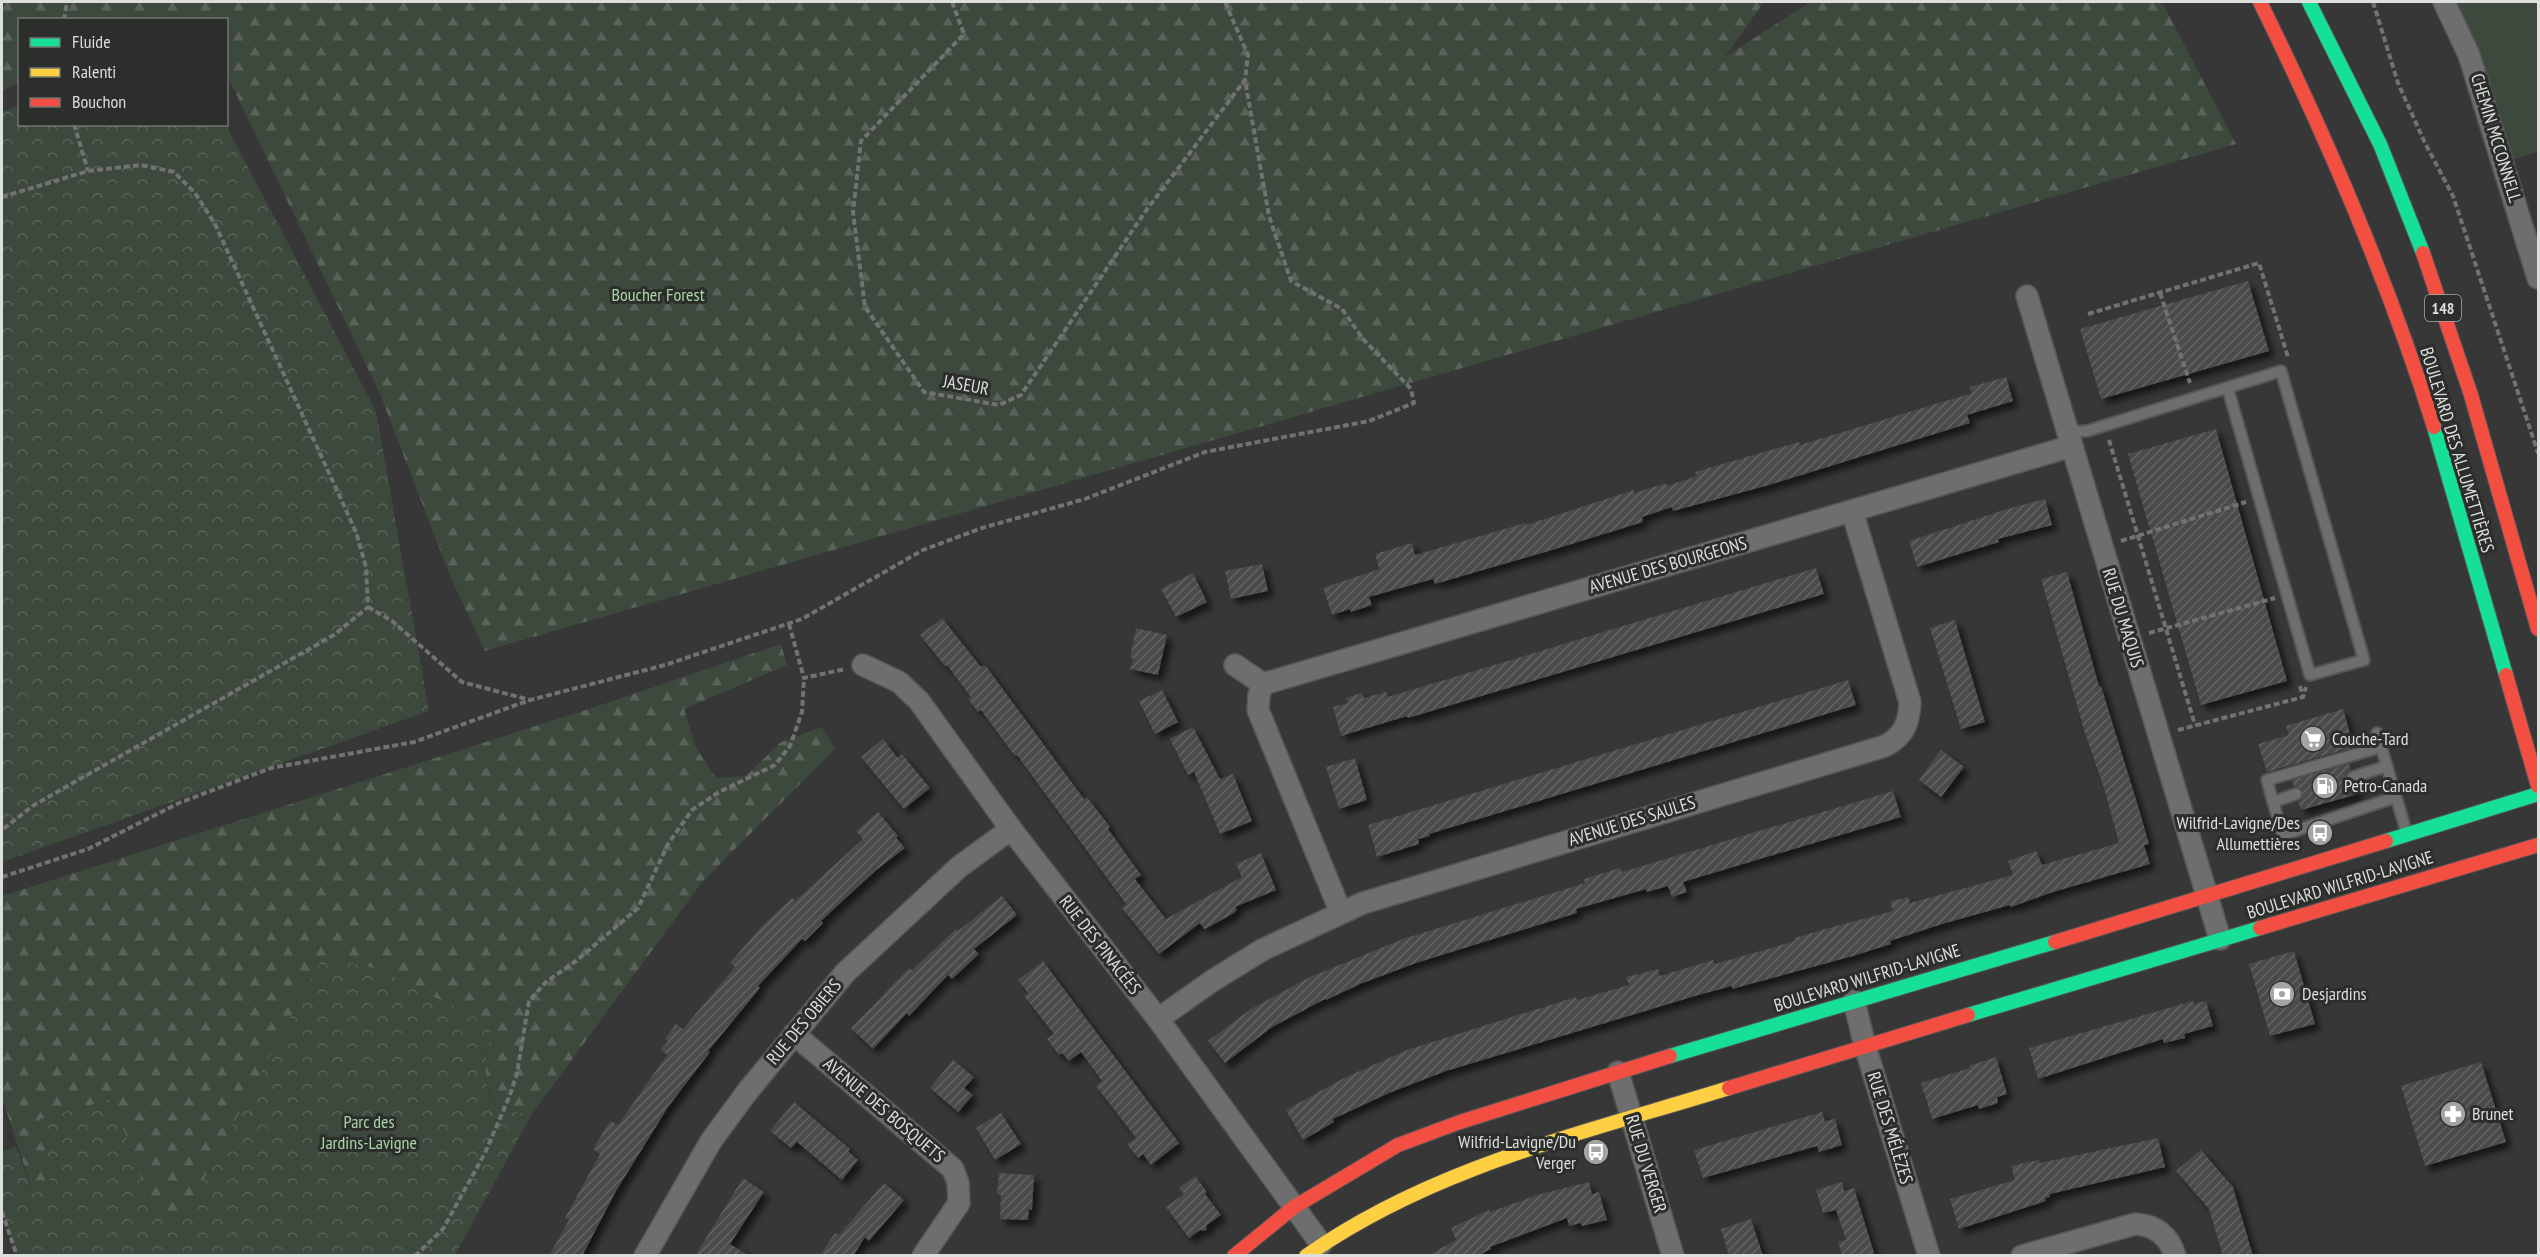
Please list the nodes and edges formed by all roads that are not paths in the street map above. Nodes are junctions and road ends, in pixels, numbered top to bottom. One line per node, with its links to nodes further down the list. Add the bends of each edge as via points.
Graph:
1 (2260, 2): 17 (main road, BOULEVARD DES ALLUMETTIÈRES / 148, via 2337,161 2384,281 2455,496)
2 (2309, 2): 9 (main road, BOULEVARD DES ALLUMETTIÈRES / 148, via 2389,165 2442,306)
3 (2444, 2): 4 (street, CHEMIN MCCONNELL, via 2469,55)
4 (2538, 278)
5 (2027, 296): 7 (street, RUE DU MAQUIS)
6 (2228, 388): 6 (lane, via 2310,675 2364,660 2281,371); 7 (lane)
7 (2070, 439): 8 (street, AVENUE DES BOURGEONS); 25 (street, RUE DU MAQUIS)
8 (1852, 511): 12 (street, AVENUE DES BOURGEONS); 26 (street, AVENUE DES SAULES, via 1910,702 1910,717 1897,740 1400,891)
9 (2538, 628)
10 (863, 665): 22 (street, RUE DES PINACÉES, via 899,682 919,701)
11 (1235, 665): 12 (street)
12 (1263, 684): 26 (street, via 1258,710)
13 (2377, 732): 14 (lane)
14 (2381, 747): 15 (lane); 21 (lane, via 2267,780)
15 (2387, 766): 16 (lane); 20 (lane)
16 (2353, 777)
17 (2538, 786)
18 (2296, 794): 21 (lane)
19 (2538, 794): 23 (main road, BOULEVARD WILFRID-LAVIGNE)
20 (2396, 797): 21 (lane, via 2284,838); 23 (lane)
21 (2273, 802)
22 (1011, 829): 29 (street, RUE DES PINACÉES); 30 (street, RUE DES OBIERS, via 959,867 900,920 845,974)
23 (2407, 834): 25 (main road, BOULEVARD WILFRID-LAVIGNE)
24 (2538, 845): 27 (main road, BOULEVARD WILFRID-LAVIGNE)
25 (2207, 896): 27 (street, RUE DU MAQUIS); 28 (main road, BOULEVARD WILFRID-LAVIGNE)
26 (1341, 913): 29 (street, AVENUE DES SAULES, via 1262,950)
27 (2220, 939): 31 (main road, BOULEVARD WILFRID-LAVIGNE)
28 (1854, 1000): 31 (street, RUE DES MÉLÈZES); 32 (main road, BOULEVARD WILFRID-LAVIGNE)
29 (1158, 1019): 34 (street, RUE DES PINACÉES)
30 (794, 1034): 36 (street, RUE DES OBIERS, via 711,1141); 37 (street, AVENUE DES BOSQUETS, via 953,1169 959,1203)
31 (1864, 1046): 33 (main road, BOULEVARD WILFRID-LAVIGNE); 40 (street, RUE DES MÉLÈZES)
32 (1618, 1072): 33 (street, RUE DU VERGER); 34 (main road, BOULEVARD WILFRID-LAVIGNE, via 1398,1145)
33 (1632, 1119): 35 (main road, BOULEVARD WILFRID-LAVIGNE, via 1485,1163 1423,1187); 39 (street, RUE DU VERGER)
34 (1294, 1207): 35 (street, RUE DES PINACÉES); 38 (main road, BOULEVARD WILFRID-LAVIGNE)
35 (1313, 1250)
36 (645, 1256)
37 (922, 1256)
38 (1234, 1256)
39 (1673, 1256)
40 (1929, 1256)
41 (2022, 1256): 42 (street, via 2134,1224 2157,1229 2167,1238)
42 (2175, 1256)

